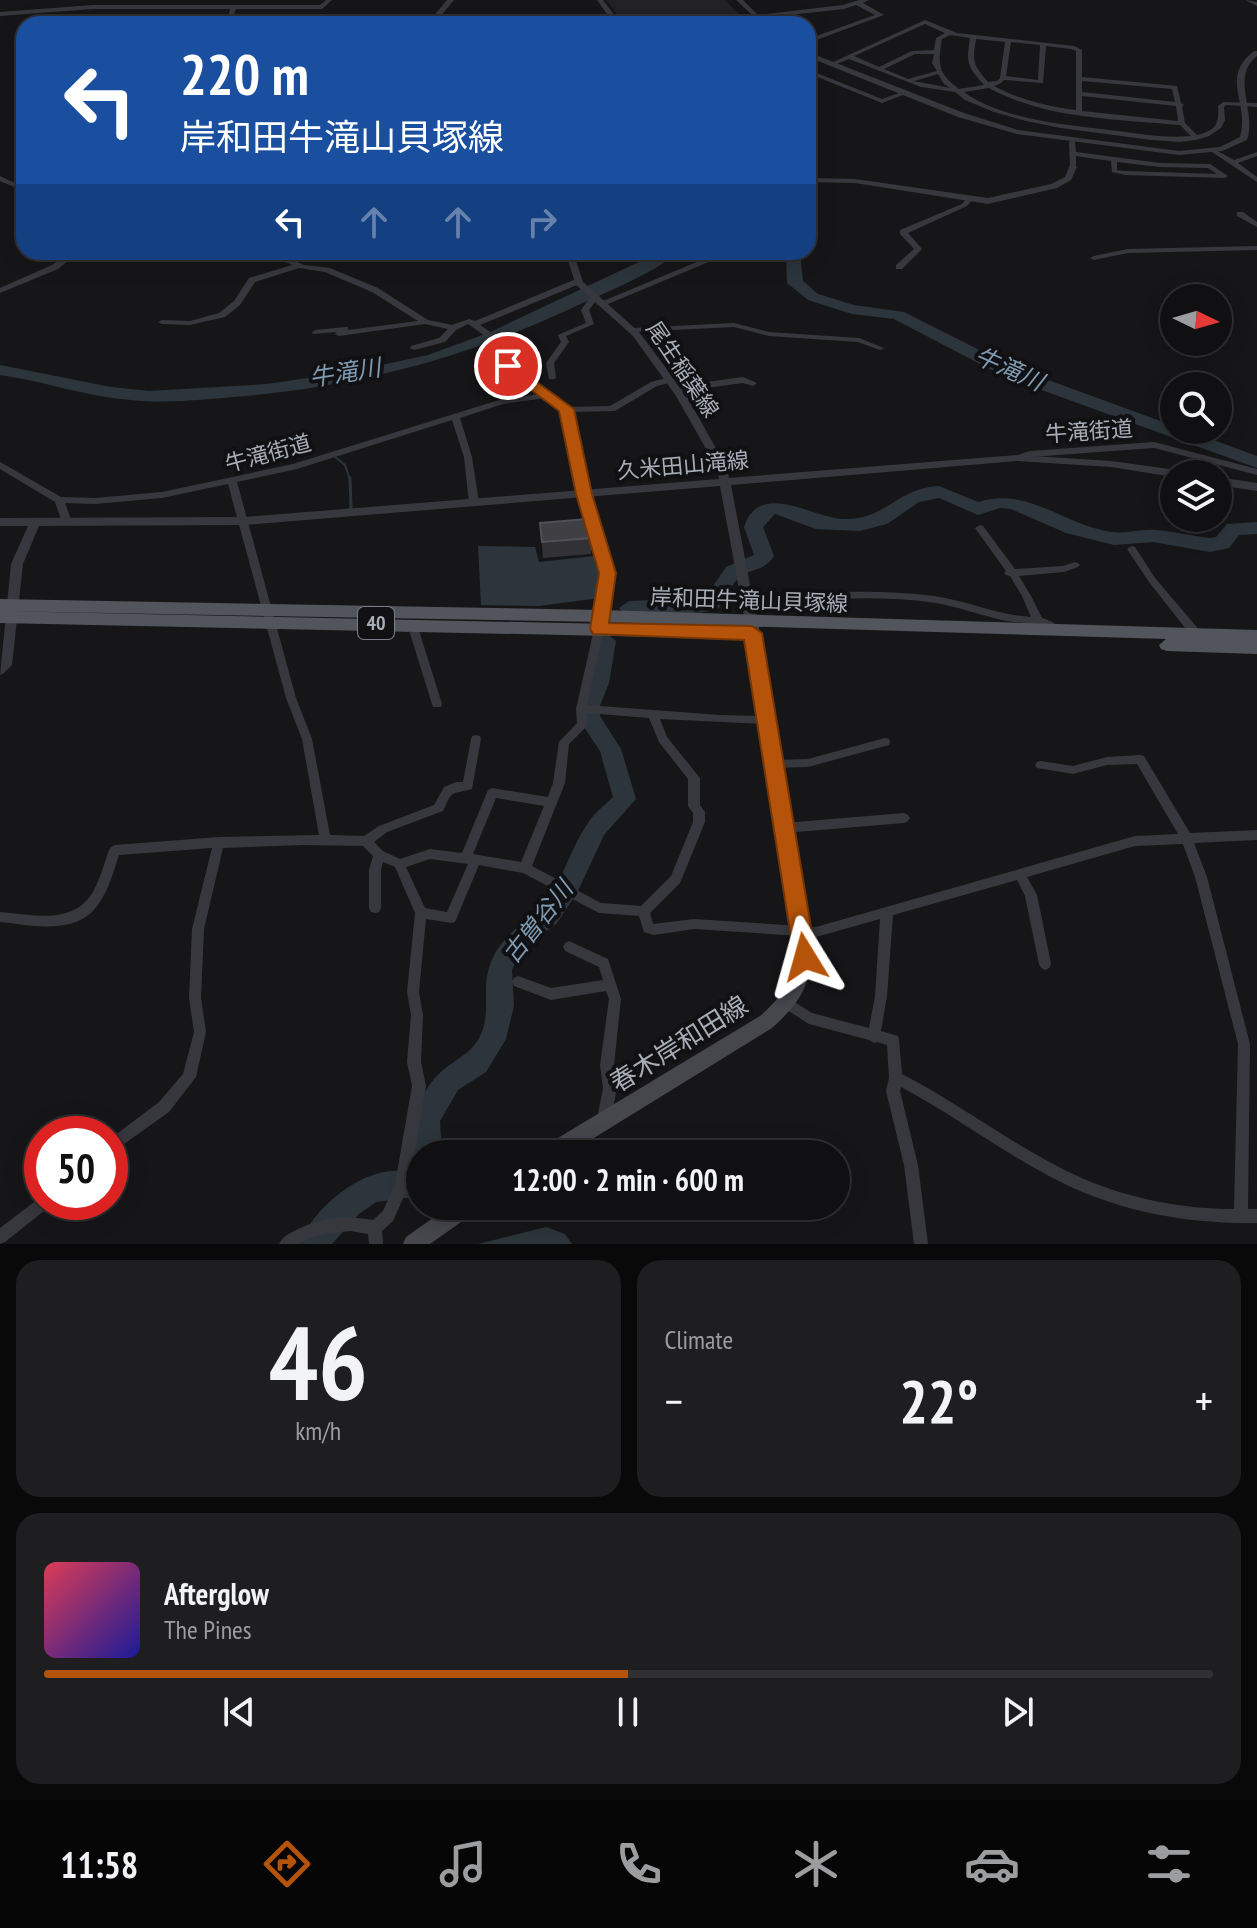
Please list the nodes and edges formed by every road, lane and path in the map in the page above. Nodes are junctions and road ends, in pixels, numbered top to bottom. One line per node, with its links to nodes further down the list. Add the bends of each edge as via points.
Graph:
1 (329, 0): 8 (street, via 322,7)
2 (451, 0): 11 (street)
3 (739, 0): 12 (street)
4 (1249, 0): 7 (street)
5 (862, 2): 13 (street); 16 (street, via 881,15)
6 (98, 4): 8 (street); 9 (street)
7 (1257, 4)
8 (234, 7): 10 (street)
9 (0, 14)
10 (235, 16)
11 (437, 16)
12 (756, 16)
13 (764, 16)
14 (949, 33): 15 (street); 19 (street, via 939,38); 22 (street, via 921,23)
15 (973, 37): 17 (street); 31 (street, via 973,69)
16 (816, 38)
17 (1008, 41): 18 (street); 28 (street)
18 (1043, 44): 28 (street, via 1041,82); 29 (street, via 1079,50)
19 (934, 52): 24 (street, via 914,52); 26 (street)
20 (1257, 53): 35 (street, via 1241,70)
21 (816, 57): 23 (street)
22 (850, 57): 23 (street); 24 (street)
23 (831, 63): 25 (street); 33 (street)
24 (880, 69): 30 (street)
25 (816, 71)
26 (939, 72): 30 (street); 32 (street)
27 (816, 76): 33 (street, via 882,101)
28 (1003, 78): 31 (street)
29 (1080, 79): 34 (street); 36 (street, via 1175,87)
30 (910, 80): 32 (street)
31 (990, 86): 32 (street); 38 (street, via 1027,102)
32 (958, 91): 40 (street, via 992,110 1043,124)
33 (905, 93): 41 (street, via 990,125)
34 (1079, 94): 36 (street); 38 (street)
35 (1247, 104): 37 (street); 40 (street, via 1221,106 1218,128); 42 (street, via 1250,123 1244,138)
36 (1181, 105): 39 (street)
37 (1257, 105)
38 (1079, 111): 39 (street)
39 (1182, 123): 40 (street)
40 (1196, 138)
41 (1072, 142): 42 (street, via 1179,153); 43 (street)
42 (1214, 151): 46 (street)
43 (1073, 154): 45 (street); 47 (street)
44 (1257, 154): 46 (street)
45 (1114, 161): 45 (street, via 1210,166 1225,176 1125,173 1114,171)
46 (1233, 163): 49 (street)
47 (1073, 167): 50 (street, via 1068,178 1054,186 1007,199)
48 (816, 180): 50 (street, via 855,181)
49 (1257, 180)
50 (968, 200): 60 (street, via 903,232 918,249)
51 (1240, 214): 52 (street)
52 (1257, 225)
53 (1257, 248): 54 (street, via 1128,251)
54 (1094, 258)
55 (64, 260): 62 (street)
56 (286, 260): 59 (street)
57 (572, 260): 61 (street, 尾生稲葉線)
58 (707, 261): 63 (street)
59 (298, 266): 64 (street, via 252,280 222,315 190,323); 65 (street, via 361,283)
60 (899, 267)
61 (579, 282): 63 (street, 尾生稲葉線); 66 (street)
62 (0, 291)
63 (597, 301): 68 (street, 尾生稲葉線); 74 (street, via 585,310 590,324 562,335 565,342 550,363)
64 (162, 322)
65 (425, 322): 67 (street); 69 (street)
66 (475, 324): 67 (street, via 469,321); 77 (street, via 496,340 499,358)
67 (453, 328): 72 (street, via 442,340)
68 (633, 330): 73 (street, via 734,325 769,334 859,340); 76 (street, 尾生稲葉線)
69 (362, 331): 70 (street); 71 (street)
70 (316, 332)
71 (339, 334)
72 (414, 348)
73 (880, 348)
74 (552, 377)
75 (753, 383): 76 (street)
76 (674, 384): 78 (street, via 654,384 612,409); 85 (street, 尾生稲葉線)
77 (548, 395): 78 (street); 79 (street, 牛滝街道)
78 (566, 409): 88 (street)
79 (455, 416): 84 (street, 牛滝街道); 90 (street)
80 (1070, 456): 82 (street, 久米田山滝線); 83 (street, 牛滝街道, via 1154,445); 85 (street, 久米田山滝線)
81 (0, 465): 89 (street, 牛滝街道)
82 (1160, 471)
83 (1257, 472)
84 (232, 481): 89 (street, 牛滝街道, via 162,495); 91 (street)
85 (727, 481): 88 (street, 久米田山滝線); 99 (street, 尾生稲葉線)
86 (1232, 483): 87 (street)
87 (1257, 487)
88 (584, 494): 90 (street, 久米田山滝線); 103 (street, via 607,573)
89 (59, 500): 94 (street)
90 (474, 503): 91 (street, 久米田山滝線)
91 (244, 521): 94 (street, 久米田山滝線); 101 (street)
92 (0, 522): 93 (street, 久米田山滝線)
93 (35, 522): 94 (street, 久米田山滝線); 100 (street, via 20,550)
94 (67, 522)
95 (980, 528): 98 (street)
96 (1132, 549): 107 (street)
97 (1075, 565): 98 (street)
98 (1009, 573): 102 (street, via 1022,582)
99 (747, 601): 102 (street, via 894,597 972,608 1006,620); 105 (street, 尾生稲葉線)
100 (6, 611): 101 (main road, 岸和田牛滝山貝塚線 / 40); 110 (street, via 6,665)
101 (268, 615): 103 (main road, 岸和田牛滝山貝塚線 / 40); 104 (main road, 岸和田牛滝山貝塚線 / 40); 124 (street, via 307,739)
102 (1038, 621): 106 (street)
103 (601, 623): 104 (main road, 岸和田牛滝山貝塚線 / 40); 105 (main road, 岸和田牛滝山貝塚線 / 40); 112 (street)
104 (412, 624): 111 (street)
105 (752, 628): 106 (main road, 岸和田牛滝山貝塚線 / 40); 109 (main road, 岸和田牛滝山貝塚線 / 40); 114 (main road)
106 (1057, 631): 107 (main road, 岸和田牛滝山貝塚線 / 40)
107 (1197, 635): 108 (main road, 岸和田牛滝山貝塚線 / 40)
108 (1257, 636)
109 (1257, 648)
110 (0, 670)
111 (437, 704)
112 (581, 709): 113 (street); 119 (street, via 582,724 564,742 559,783)
113 (652, 713): 114 (street); 133 (street, via 663,739 694,778 699,822 676,879)
114 (766, 720): 117 (main road)
115 (476, 739): 125 (street, via 468,786 450,786 439,808)
116 (885, 742): 117 (street, via 808,763)
117 (773, 764): 121 (main road)
118 (1041, 765): 123 (street, via 1073,770 1140,759)
119 (549, 802): 128 (street, via 492,793); 130 (street)
120 (904, 818): 121 (street)
121 (784, 828): 137 (main road)
122 (1257, 835): 123 (street)
123 (1186, 837): 131 (street, via 1135,841); 149 (street, via 1244,1044)
124 (325, 839): 125 (street); 126 (street)
125 (366, 841): 127 (street)
126 (219, 842): 136 (street, via 115,850 101,895 87,911 65,920); 146 (street, via 198,929 195,998 200,1032 189,1077 164,1107)
127 (379, 855): 129 (street); 132 (street)
128 (471, 858): 129 (street, via 430,854); 130 (street); 135 (street, via 451,918)
129 (399, 864): 135 (street)
130 (525, 868): 133 (street, via 599,908)
131 (1020, 875): 134 (street); 139 (street, via 1031,895)
132 (375, 908)
133 (644, 911): 137 (street, via 648,928 654,930 694,924)
134 (887, 912): 137 (street, via 826,930); 143 (street)
135 (421, 913): 152 (street, via 413,992 419,1086 402,1185 388,1216)
136 (0, 917)
137 (802, 930): 142 (main road, via 801,980)
138 (569, 947): 141 (street, via 604,963)
139 (1045, 964)
140 (518, 982): 141 (street, via 551,994)
141 (611, 985): 145 (street, via 615,999 607,1065 610,1088)
142 (788, 1004): 143 (street, via 809,1018); 145 (main road, 春木岸和田線)
143 (874, 1037): 144 (street, via 893,1040)
144 (896, 1078): 149 (street, via 1089,1187 1159,1209); 157 (street, via 893,1091 911,1165)
145 (603, 1121): 147 (main road, 春木岸和田線)
146 (128, 1134)
147 (572, 1140)
148 (1257, 1216): 149 (street)
149 (1241, 1217)
150 (24, 1218): 153 (street)
151 (447, 1220): 156 (main road)
152 (375, 1228): 154 (street, via 329,1224 305,1230); 155 (street)
153 (0, 1237)
154 (286, 1244)
155 (376, 1244)
156 (413, 1244)
157 (921, 1244)

